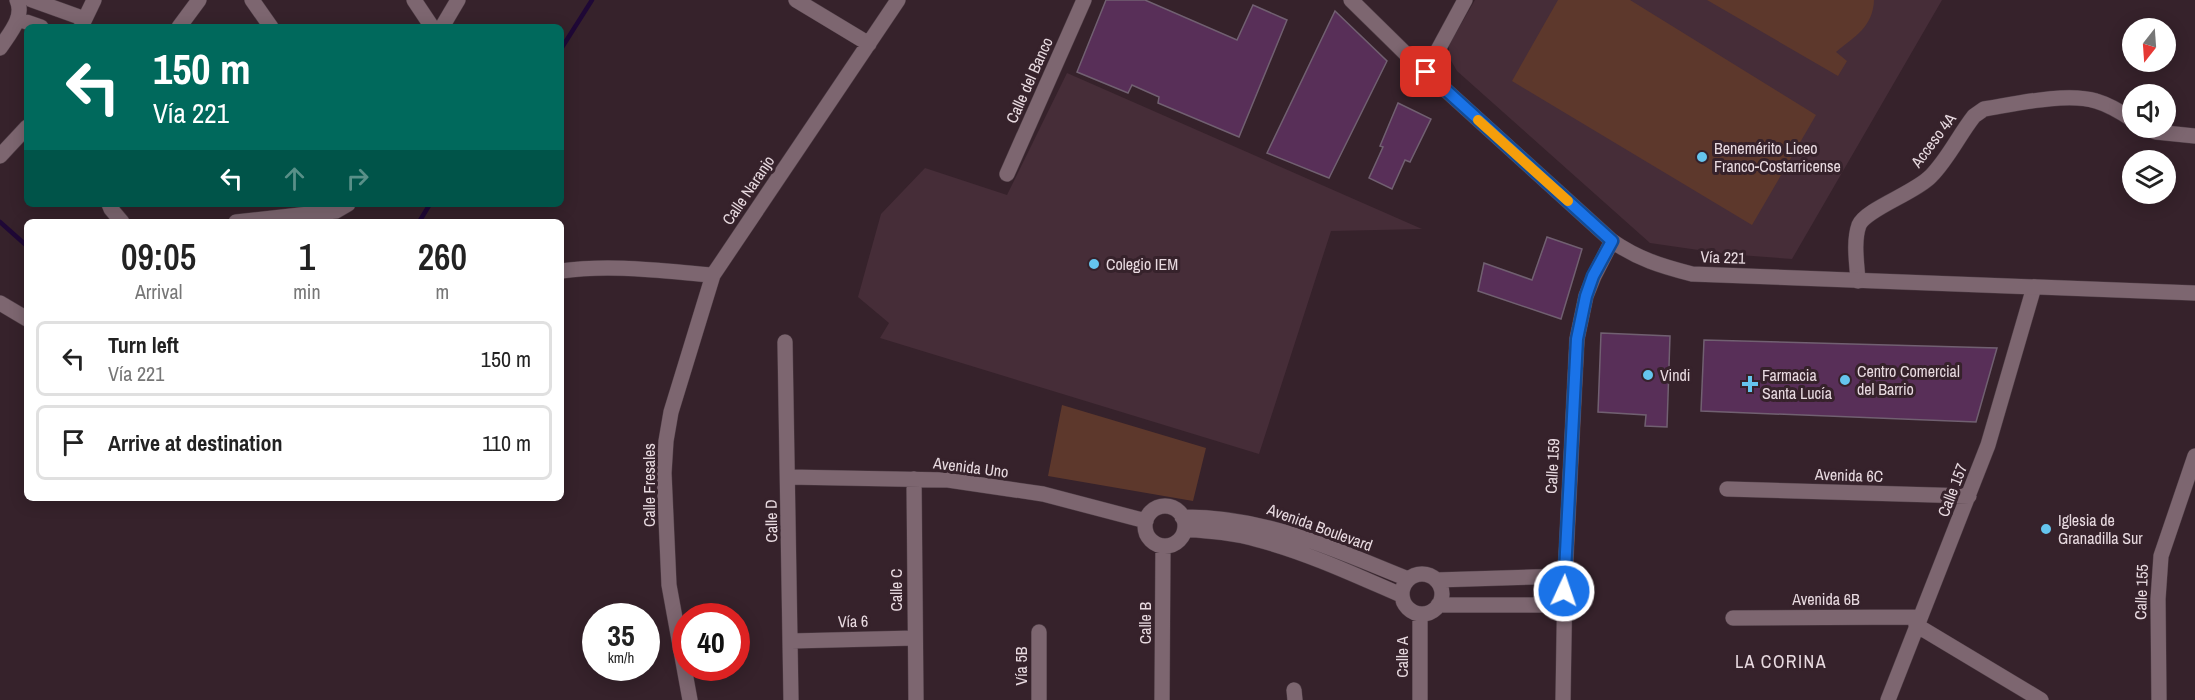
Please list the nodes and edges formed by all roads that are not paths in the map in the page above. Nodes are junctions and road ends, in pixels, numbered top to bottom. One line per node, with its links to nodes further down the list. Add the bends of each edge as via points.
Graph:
1 (17, 0): 13 (street)
2 (32, 0): 14 (street)
3 (94, 0): 14 (street)
4 (200, 0): 16 (street)
5 (252, 0): 17 (street)
6 (414, 0): 18 (street)
7 (458, 0): 19 (street)
8 (796, 0): 20 (street)
9 (898, 0): 20 (street, Calle Naranjo)
10 (1084, 0): 28 (street, Calle del Banco)
11 (1351, 0): 22 (street, Vía 221)
12 (1465, 0): 22 (street)
13 (18, 19): 15 (street); 21 (street)
14 (83, 23)
15 (32, 24)
16 (181, 24)
17 (269, 24)
18 (430, 24)
19 (444, 24)
20 (869, 44): 35 (street, Calle Naranjo)
21 (0, 48)
22 (1426, 72): 33 (street, Vía 221)
23 (2122, 113): 36 (street, Acceso 4A, via 2094,100 2068,98 1984,109 1974,116 1931,177 1868,213 1859,225)
24 (24, 130): 27 (street)
25 (2176, 134): 26 (street)
26 (2195, 136)
27 (0, 156)
28 (1006, 174)
29 (110, 207): 31 (street)
30 (343, 207): 32 (street)
31 (119, 219)
32 (263, 219)
33 (1612, 241): 36 (street, Vía 221, via 1632,255 1692,274); 52 (street, Calle 159, via 1593,276 1577,339)
34 (564, 271): 35 (street, via 630,268)
35 (713, 275): 64 (street, Calle Fresales, via 671,412 664,464 669,585)
36 (1858, 281): 37 (street, Vía 221)
37 (2034, 287): 38 (street, Vía 221); 47 (street, Calle 157)
38 (2195, 294)
39 (0, 303): 40 (street)
40 (24, 317)
41 (785, 342): 43 (street, Calle D)
42 (2195, 456): 45 (street, Calle 155)
43 (788, 477): 44 (street, Avenida Uno); 63 (street, Calle D)
44 (914, 479): 49 (street, Avenida Uno, via 1043,494); 62 (street, Calle C)
45 (2188, 479): 48 (street); 73 (street, Calle 155, via 2161,556)
46 (1727, 489): 47 (street, Avenida 6C)
47 (1969, 496): 60 (street, Calle 157)
48 (2195, 498)
49 (1146, 521): 50 (street, via 1152,511 1166,506 1174,508); 51 (street, via 1148,536)
50 (1184, 523): 51 (street, via 1182,538); 53 (street, Avenida Boulevard, via 1208,517 1290,532); 55 (street, Avenida Boulevard, via 1258,539)
51 (1163, 546): 68 (street, Calle B)
52 (1565, 576): 54 (street); 57 (street, Calle 159)
53 (1408, 579): 54 (street, via 1422,574); 55 (street)
54 (1436, 580): 56 (street, via 1441,588)
55 (1401, 595): 58 (street, via 1404,604)
56 (1438, 605): 57 (street); 58 (street)
57 (1564, 605): 70 (street, Calle 159)
58 (1420, 614): 69 (street, Calle A)
59 (1733, 618): 60 (street, Avenida 6B)
60 (1918, 621): 71 (street, Calle 157); 72 (street)
61 (1039, 632): 67 (street, Vía 5B)
62 (915, 638): 63 (street, Vía 6); 66 (street, Calle C)
63 (791, 641): 65 (street, Calle D)
64 (690, 700)
65 (790, 700)
66 (916, 700)
67 (1039, 700)
68 (1162, 700)
69 (1420, 700)
70 (1563, 700)
71 (1888, 700)
72 (2041, 700)
73 (2159, 700)

